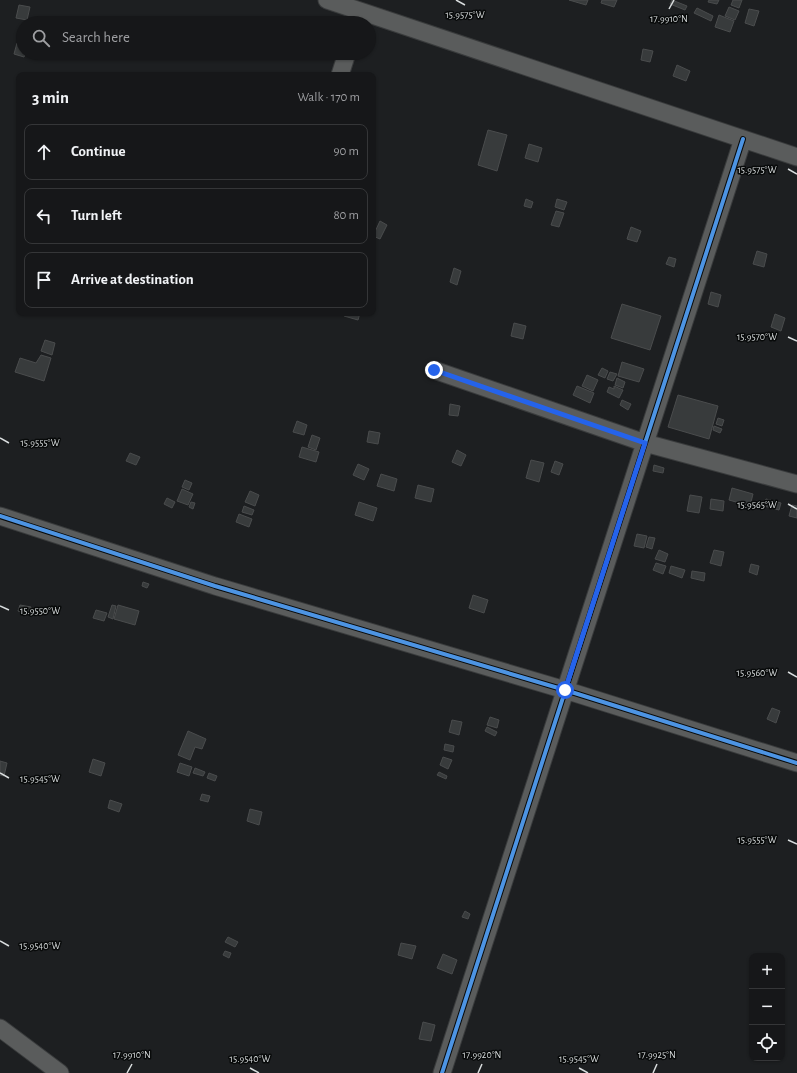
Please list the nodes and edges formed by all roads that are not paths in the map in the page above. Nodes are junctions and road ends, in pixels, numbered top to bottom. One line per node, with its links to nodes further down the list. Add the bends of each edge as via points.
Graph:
1 (327, 0): 2 (street)
2 (360, 11): 3 (street)
3 (375, 16)
4 (376, 16): 7 (street)
5 (345, 60): 6 (street)
6 (341, 72)
7 (743, 139): 8 (street); 10 (street)
8 (797, 157)
9 (434, 370): 10 (street)
10 (645, 443): 11 (street); 13 (street)
11 (797, 484)
12 (0, 516): 13 (street, via 216,586)
13 (565, 690): 14 (street); 17 (street)
14 (797, 763)
15 (0, 1028): 16 (street)
16 (60, 1073)
17 (442, 1073)

